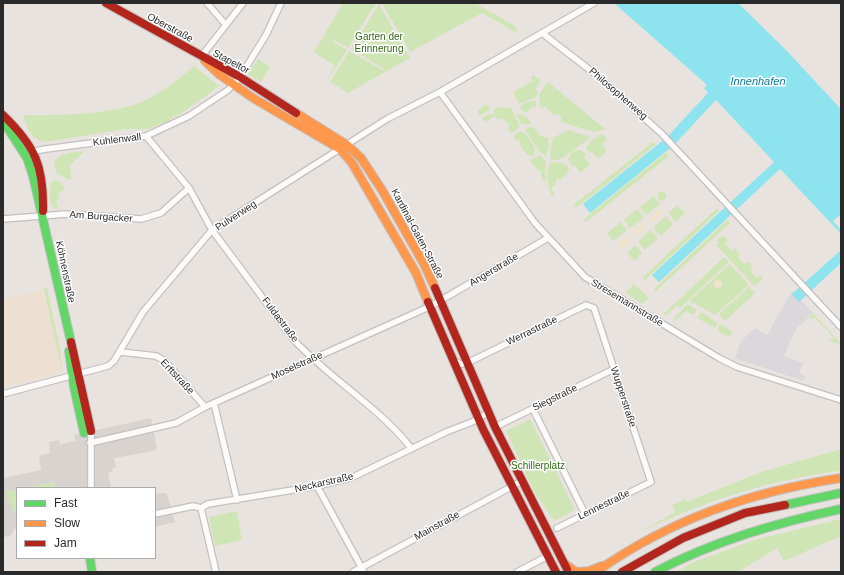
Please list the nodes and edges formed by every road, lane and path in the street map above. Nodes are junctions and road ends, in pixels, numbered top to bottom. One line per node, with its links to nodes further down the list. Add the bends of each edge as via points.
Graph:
1 (106, 3): 8 (main road, Oberstraße)
2 (207, 3): 6 (street)
3 (243, 3): 6 (street)
4 (281, 3): 9 (street, Kuhlenwall, via 266,35)
5 (594, 3): 7 (street)
6 (226, 25): 8 (street)
7 (542, 33): 11 (street); 26 (street, Philosophenweg, via 620,96 665,137)
8 (202, 58): 9 (main road, Stapeltor); 10 (main road, Stapeltor)
9 (240, 77): 10 (street, Kuhlenwall); 15 (main road, Stapeltor)
10 (234, 84): 14 (street, Kuhlenwall, via 189,116); 15 (main road, Stapeltor)
11 (440, 92): 15 (street, via 387,119); 22 (street, Stresemannstraße, via 534,223)
12 (3, 115): 16 (main road)
13 (3, 121): 17 (main road, Köhnenstraße)
14 (146, 136): 16 (street, Kuhlenwall); 18 (street, Fuldastraße)
15 (344, 147): 21 (street, Pulverweg); 23 (main road, Kardinal-Galen-Straße, via 360,158 382,190 424,264); 24 (main road, Kardinal-Galen-Straße, via 416,273)
16 (35, 151): 17 (street); 19 (main road, Köhnenstraße, via 44,194)
17 (27, 158): 19 (main road, Köhnenstraße)
18 (189, 188): 19 (street, Am Burgacker, via 161,213 141,219 66,214); 21 (street, Fuldastraße)
19 (43, 216): 20 (street, Am Burgacker); 32 (main road, Köhnenstraße)
20 (3, 219)
21 (212, 230): 27 (street, Pulverweg, via 143,312); 28 (street, Fuldastraße, via 294,340)
22 (548, 238): 23 (street, Angerstraße); 34 (street, Stresemannstraße, via 585,277 715,356 737,367)
23 (440, 301): 24 (street, Moselstraße); 30 (main road, Kardinal-Galen-Straße)
24 (431, 306): 28 (street, Moselstraße); 29 (main road, Kardinal-Galen-Straße)
25 (596, 311): 30 (street, Werrastraße, via 591,305 586,305); 31 (street, Wupperstraße)
26 (841, 327)
27 (121, 352): 32 (street, Pulverweg, via 108,366); 36 (street, Erftstraße, via 156,356 165,361)
28 (313, 359): 35 (street, Moselstraße); 43 (street, Fuldastraße, via 399,433)
29 (454, 361): 30 (street); 39 (main road, Kardinal-Galen-Straße)
30 (467, 363): 38 (main road, Kardinal-Galen-Straße)
31 (614, 369): 37 (street, Siegstraße); 46 (street, Wupperstraße)
32 (76, 376): 33 (street, Pulverweg); 41 (main road, Köhnenstraße)
33 (3, 394)
34 (841, 400)
35 (214, 403): 36 (street, Moselstraße); 51 (street)
36 (205, 407): 42 (street, Moselstraße, via 176,423)
37 (533, 409): 40 (street, Siegstraße); 55 (street)
38 (489, 412): 39 (street, Neckarstraße); 40 (main road, Kardinal-Galen-Straße)
39 (479, 418): 43 (street, Neckarstraße); 48 (main road, Kardinal-Galen-Straße)
40 (495, 427): 45 (main road, Kardinal-Galen-Straße)
41 (88, 432): 42 (street)
42 (90, 443): 49 (street)
43 (411, 448): 47 (street, Neckarstraße, via 353,477)
44 (841, 478): 61 (main road, via 764,494 718,508 662,532)
45 (522, 481): 48 (street, Mainstraße); 60 (main road, Kardinal-Galen-Straße)
46 (650, 482): 55 (street, Lennestraße)
47 (317, 486): 51 (street, Neckarstraße); 62 (street)
48 (511, 486): 57 (main road, Kardinal-Galen-Straße); 62 (street, Mainstraße)
49 (92, 487)
50 (841, 493): 71 (main road, via 745,513 683,538)
51 (237, 500): 52 (street, Neckarstraße, via 208,504)
52 (201, 508): 54 (street, Neckarstraße, via 193,506); 65 (street)
53 (841, 509): 72 (main road, via 751,531 692,553)
54 (156, 514)
55 (585, 514): 56 (street, Lennestraße)
56 (557, 528)
57 (548, 556): 67 (street); 68 (main road, Kardinal-Galen-Straße)
58 (87, 559): 63 (main road)
59 (90, 559): 64 (main road)
60 (565, 564): 61 (main road, via 576,572); 69 (main road, Kardinal-Galen-Straße)
61 (603, 566): 70 (main road)
62 (362, 570): 66 (street, Mainstraße)
63 (86, 572)
64 (92, 572)
65 (216, 572)
66 (353, 572)
67 (517, 572)
68 (556, 572)
69 (569, 572)
70 (596, 572)
71 (622, 572)
72 (655, 572)

